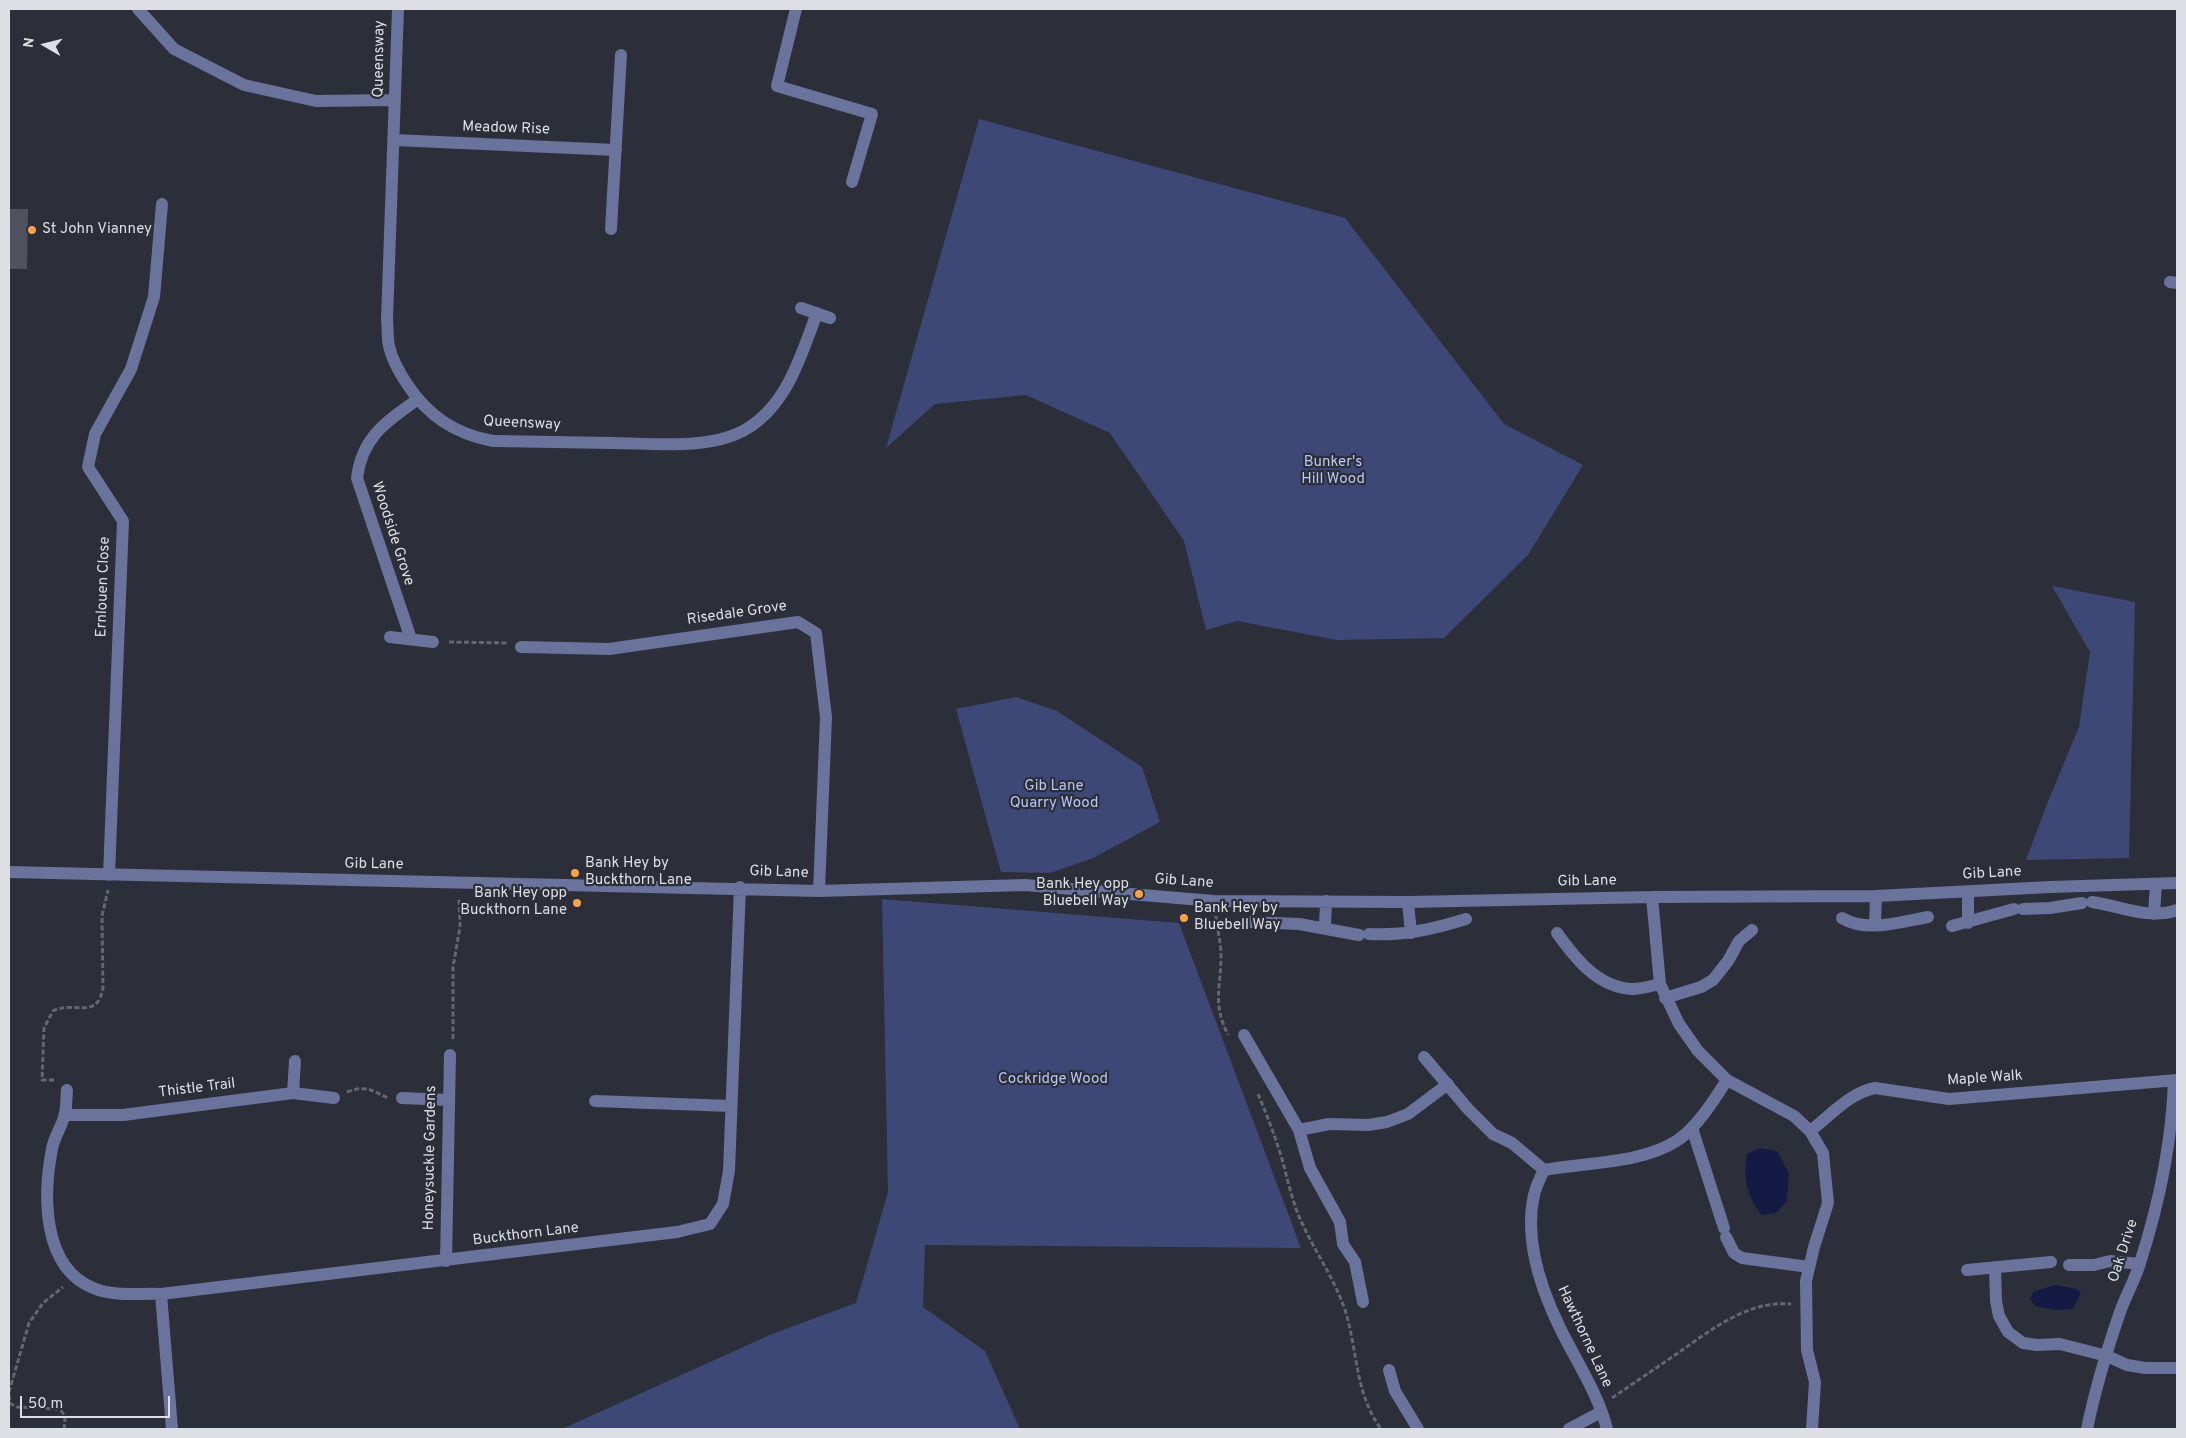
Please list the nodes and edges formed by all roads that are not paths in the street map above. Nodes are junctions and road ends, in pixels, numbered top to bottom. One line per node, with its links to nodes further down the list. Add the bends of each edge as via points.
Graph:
1 (138, 9): 5 (street, via 174,49 244,85 316,101)
2 (398, 9): 5 (street, Queensway)
3 (796, 9): 8 (street, via 777,86 872,114)
4 (621, 55): 7 (street)
5 (395, 100): 6 (street, Queensway)
6 (394, 140): 7 (street, Meadow Rise); 14 (street, Queensway, via 387,319 389,345 394,361)
7 (616, 150): 10 (street)
8 (852, 182)
9 (162, 204): 20 (street, Ernlouen Close, via 154,297 131,369 95,434 88,467 123,521)
10 (611, 229)
11 (801, 308): 12 (street)
12 (817, 313): 13 (street); 14 (street, Queensway, via 794,375 783,393 748,428 712,441 691,444 493,441 475,438 444,424)
13 (830, 318)
14 (417, 400): 16 (street, Woodside Grove, via 373,436 359,463 357,478)
15 (390, 638): 16 (street)
16 (410, 639): 17 (street)
17 (433, 642)
18 (521, 647): 25 (street, Risedale Grove, via 609,649 798,622 816,633 826,717)
19 (9, 872): 20 (street, Gib Lane)
20 (109, 875): 23 (street, Gib Lane)
21 (2177, 883): 22 (street, Gib Lane)
22 (2156, 884): 24 (street, Gib Lane); 33 (street)
23 (740, 887): 25 (street, Gib Lane); 60 (street, Buckthorn Lane)
24 (2050, 887): 26 (street, Gib Lane); 31 (street)
25 (819, 891): 29 (street, Gib Lane, via 1025,885 1213,901)
26 (1968, 892): 27 (street, Gib Lane); 38 (street)
27 (1876, 896): 28 (street, Gib Lane); 39 (street)
28 (1652, 897): 30 (street, Gib Lane); 45 (street)
29 (1326, 901): 30 (street, Gib Lane); 41 (street)
30 (1408, 902): 43 (street)
31 (2050, 908): 33 (street, via 2087,903); 38 (street, via 2018,909)
32 (2177, 910): 33 (street)
33 (2154, 914)
34 (1928, 917): 39 (street)
35 (1842, 918): 39 (street, via 1853,924)
36 (1466, 919): 43 (street)
37 (1250, 922): 41 (street)
38 (1968, 923): 40 (street)
39 (1875, 925)
40 (1952, 926)
41 (1325, 928): 43 (street, via 1364,934)
42 (1752, 930): 46 (street, via 1739,942 1713,980)
43 (1411, 933)
44 (1557, 933): 45 (street, via 1586,969 1617,986 1633,989)
45 (1660, 984): 46 (street)
46 (1665, 998): 51 (street, via 1698,1051)
47 (1244, 1035): 63 (street)
48 (450, 1055): 58 (street, Honeysuckle Gardens)
49 (1424, 1057): 53 (street)
50 (295, 1061): 55 (street)
51 (1727, 1080): 62 (street); 64 (street, via 1794,1116)
52 (2176, 1080): 64 (street, Maple Walk, via 1949,1099 1875,1088 1849,1099); 68 (street, Oak Drive, via 2173,1120)
53 (1448, 1084): 63 (street, via 1408,1114 1387,1122 1329,1124); 65 (street, via 1468,1110 1494,1134 1512,1143)
54 (67, 1090): 61 (street)
55 (293, 1093): 56 (street, Thistle Trail); 61 (street, Thistle Trail, via 123,1115)
56 (334, 1098)
57 (402, 1098): 58 (street)
58 (448, 1100): 66 (street, Honeysuckle Gardens)
59 (595, 1101): 60 (street)
60 (731, 1106): 66 (street, Buckthorn Lane, via 729,1171 723,1204 710,1224 677,1232)
61 (65, 1115): 73 (street, Buckthorn Lane, via 52,1146 47,1191 52,1236 58,1255 66,1268 93,1288)
62 (1692, 1128): 65 (street, via 1661,1149 1612,1162); 70 (street, via 1734,1253 1742,1258)
63 (1299, 1130): 74 (street, via 1310,1168 1340,1222 1343,1244 1355,1262)
64 (1810, 1131): 70 (street, via 1822,1153 1828,1203)
65 (1544, 1170): 78 (street, Hawthorne Lane, via 1534,1193 1532,1210 1536,1262 1544,1293 1587,1377)
66 (446, 1261): 73 (street, Buckthorn Lane)
67 (2051, 1262): 71 (street)
68 (2140, 1264): 69 (street, via 2110,1261); 75 (street, Oak Drive, via 2120,1312)
69 (2069, 1265)
70 (1809, 1267): 83 (street, via 1806,1281 1807,1350 1816,1382)
71 (1996, 1267): 72 (street); 75 (street, via 1997,1308 2008,1332 2024,1343 2060,1344)
72 (1967, 1270)
73 (161, 1294): 79 (street)
74 (1363, 1302)
75 (2107, 1356): 76 (street, via 2145,1368); 84 (street, Oak Drive)
76 (2177, 1368)
77 (1389, 1370): 80 (street, via 1394,1391)
78 (1600, 1410): 81 (street); 82 (street, Hawthorne Lane)
79 (172, 1429)
80 (1418, 1429)
81 (1569, 1429)
82 (1607, 1429)
83 (1813, 1429)
84 (2088, 1429)

